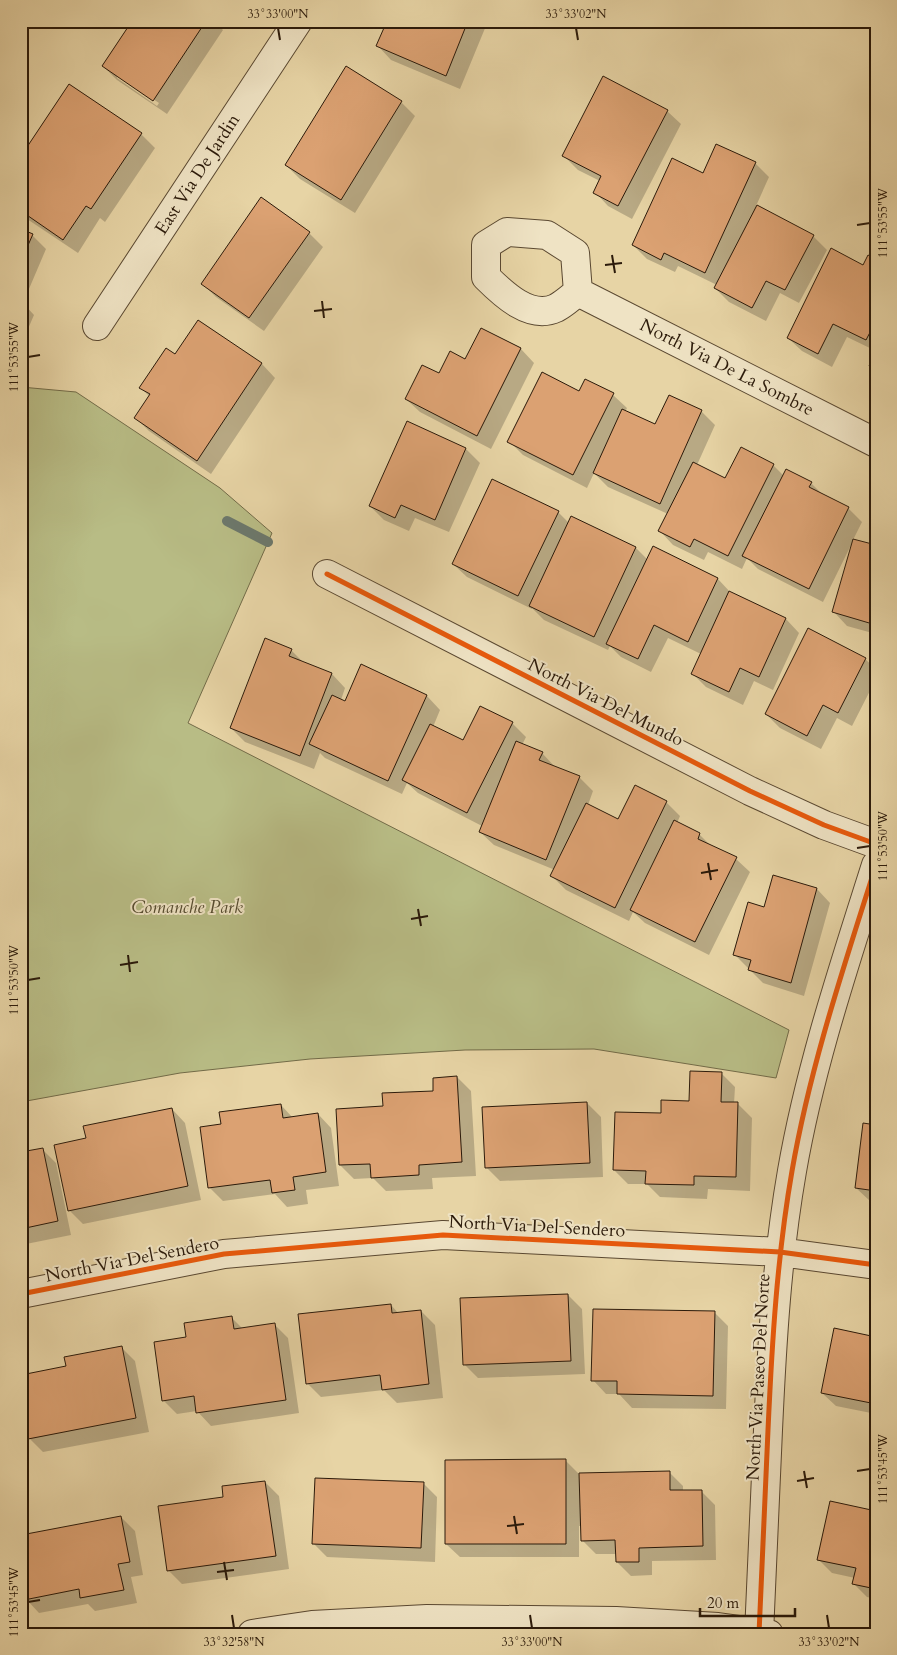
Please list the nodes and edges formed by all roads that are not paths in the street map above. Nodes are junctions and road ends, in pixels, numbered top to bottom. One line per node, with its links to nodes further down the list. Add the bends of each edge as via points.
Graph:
1 (298, 21): 3 (street, East Via De Jardin)
2 (578, 292): 4 (street, North Via De La Sombre)
3 (97, 326)
4 (876, 443)
5 (327, 574): 6 (street, North Via Del Mundo, via 750,791 824,825)
6 (876, 844)
7 (876, 865): 8 (street, North Via Paseo Del Norte, via 821,1042 800,1128)
8 (780, 1252): 9 (street, North Via Del Sendero); 10 (street, North Via Del Sendero, via 443,1235 224,1254); 11 (street, North Via Paseo Del Norte, via 773,1329)
9 (876, 1265)
10 (21, 1294)
11 (762, 1633): 12 (street, via 616,1621 427,1619 312,1625)
12 (252, 1634)

